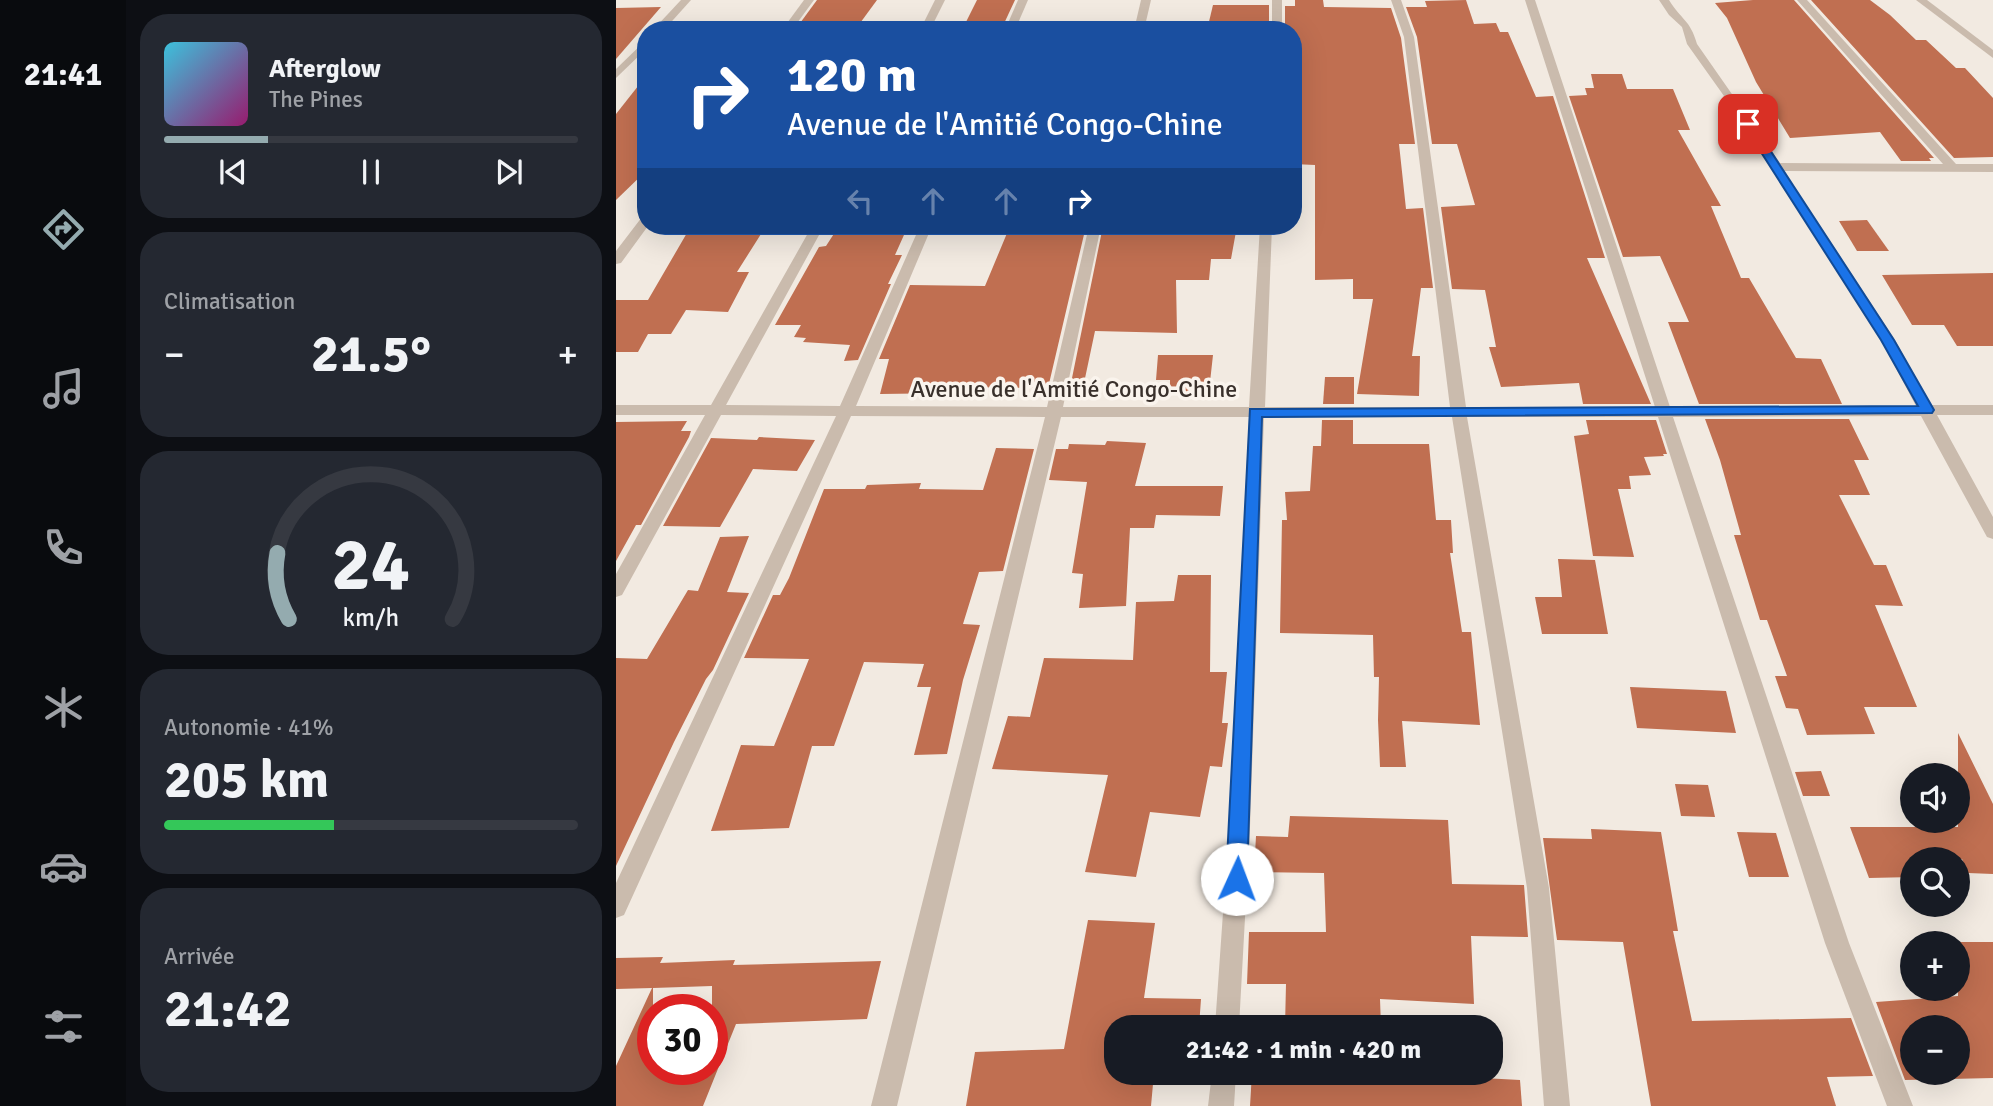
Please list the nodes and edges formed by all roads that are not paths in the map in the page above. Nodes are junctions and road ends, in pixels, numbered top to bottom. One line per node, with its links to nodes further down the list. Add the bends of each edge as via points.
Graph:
1 (686, 0): 12 (street)
2 (809, 0): 13 (street)
3 (940, 0): 14 (street)
4 (1023, 0): 15 (street)
5 (1146, 0): 16 (street)
6 (1277, 0): 17 (street)
7 (1396, 0): 40 (street, via 1409,37)
8 (1530, 0): 34 (street)
9 (1664, 0): 23 (street, via 1686,26 1692,44)
10 (1802, 0): 25 (street)
11 (1921, 0): 18 (street)
12 (667, 21)
13 (794, 21)
14 (930, 21)
15 (1014, 21)
16 (1141, 21)
17 (1277, 21)
18 (1967, 34): 19 (street); 21 (street)
19 (1993, 36)
20 (637, 53): 22 (street)
21 (1993, 55)
22 (616, 75)
23 (1775, 167): 25 (street); 35 (street, via 1888,340)
24 (1993, 168): 25 (street)
25 (1954, 169)
26 (637, 232): 31 (street)
27 (813, 235): 33 (street)
28 (922, 235): 37 (street)
29 (1093, 235): 38 (street)
30 (1265, 235): 39 (street)
31 (616, 260)
32 (616, 410): 33 (street, Avenue de l'Amitié Congo-Chine)
33 (717, 410): 37 (street, Avenue de l'Amitié Congo-Chine); 42 (street)
34 (1664, 410): 35 (street, Avenue de l'Amitié Congo-Chine); 40 (street, Avenue de l'Amitié Congo-Chine); 49 (street, via 1837,943)
35 (1927, 410): 36 (street, Avenue de l'Amitié Congo-Chine); 41 (street)
36 (1993, 410)
37 (846, 411): 38 (street, Avenue de l'Amitié Congo-Chine); 43 (street)
38 (1054, 412): 39 (street, Avenue de l'Amitié Congo-Chine); 46 (street)
39 (1255, 413): 40 (street, Avenue de l'Amitié Congo-Chine); 44 (street)
40 (1459, 414): 48 (street, via 1538,888)
41 (1993, 533)
42 (616, 590)
43 (616, 907)
44 (1228, 1015)
45 (1223, 1085): 47 (street)
46 (884, 1106)
47 (1221, 1106)
48 (1557, 1106)
49 (1900, 1106)

